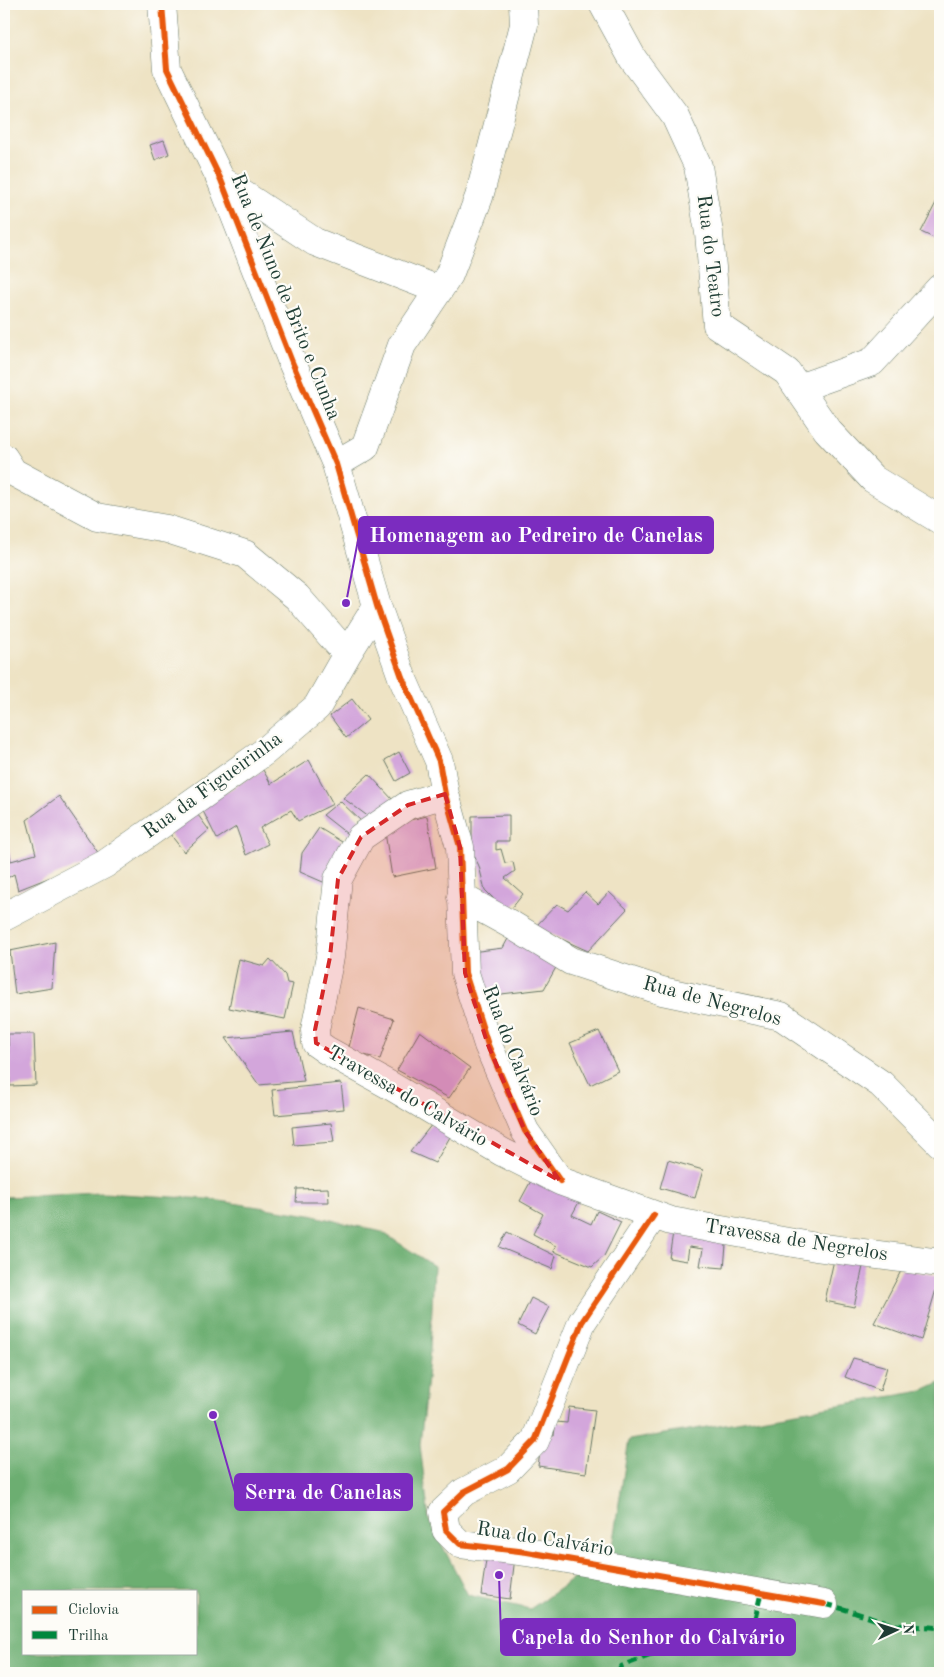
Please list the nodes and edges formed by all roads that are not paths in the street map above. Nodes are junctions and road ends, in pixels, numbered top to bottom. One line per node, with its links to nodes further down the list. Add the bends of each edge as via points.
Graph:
1 (162, 4): 4 (street, Rua de Nuno de Brito e Cunha, via 167,70)
2 (523, 4): 6 (street, via 524,25 479,197 449,274)
3 (603, 4): 7 (street, Rua do Teatro, via 633,58 674,116 698,166 709,233 717,325 787,372)
4 (221, 180): 6 (street, via 315,242); 9 (street, Rua de Nuno de Brito e Cunha)
5 (940, 288): 7 (street, via 872,362)
6 (439, 290): 9 (street, via 402,345 365,447)
7 (798, 388): 10 (street, Rua do Teatro, via 827,430 873,479)
8 (4, 458): 12 (street, via 13,472 97,517 168,529 245,554 297,597)
9 (336, 464): 11 (street, Rua de Nuno de Brito e Cunha)
10 (940, 520)
11 (377, 606): 12 (street, Rua da Figueirinha); 13 (street, Rua do Calvário, via 402,677 439,761)
12 (347, 654): 15 (street, Rua da Figueirinha, via 318,706 264,752 105,864)
13 (445, 794): 14 (street, Rua do Calvário, via 460,848); 17 (street, Travessa do Calvário, via 408,805 361,837 338,879 330,957 315,1030 316,1044)
14 (461, 897): 16 (street, Rua de Negrelos, via 571,961 662,991 781,1016 881,1084); 17 (street, Rua do Calvário, via 465,973 488,1044 525,1131)
15 (4, 917)
16 (940, 1143)
17 (560, 1182): 18 (street)
18 (654, 1215): 19 (street, Travessa de Negrelos, via 671,1221 816,1247); 20 (street, Rua do Calvário, via 582,1322 535,1441 508,1469 464,1492 443,1512 446,1530 460,1544 526,1552)
19 (940, 1263)
20 (824, 1604)

